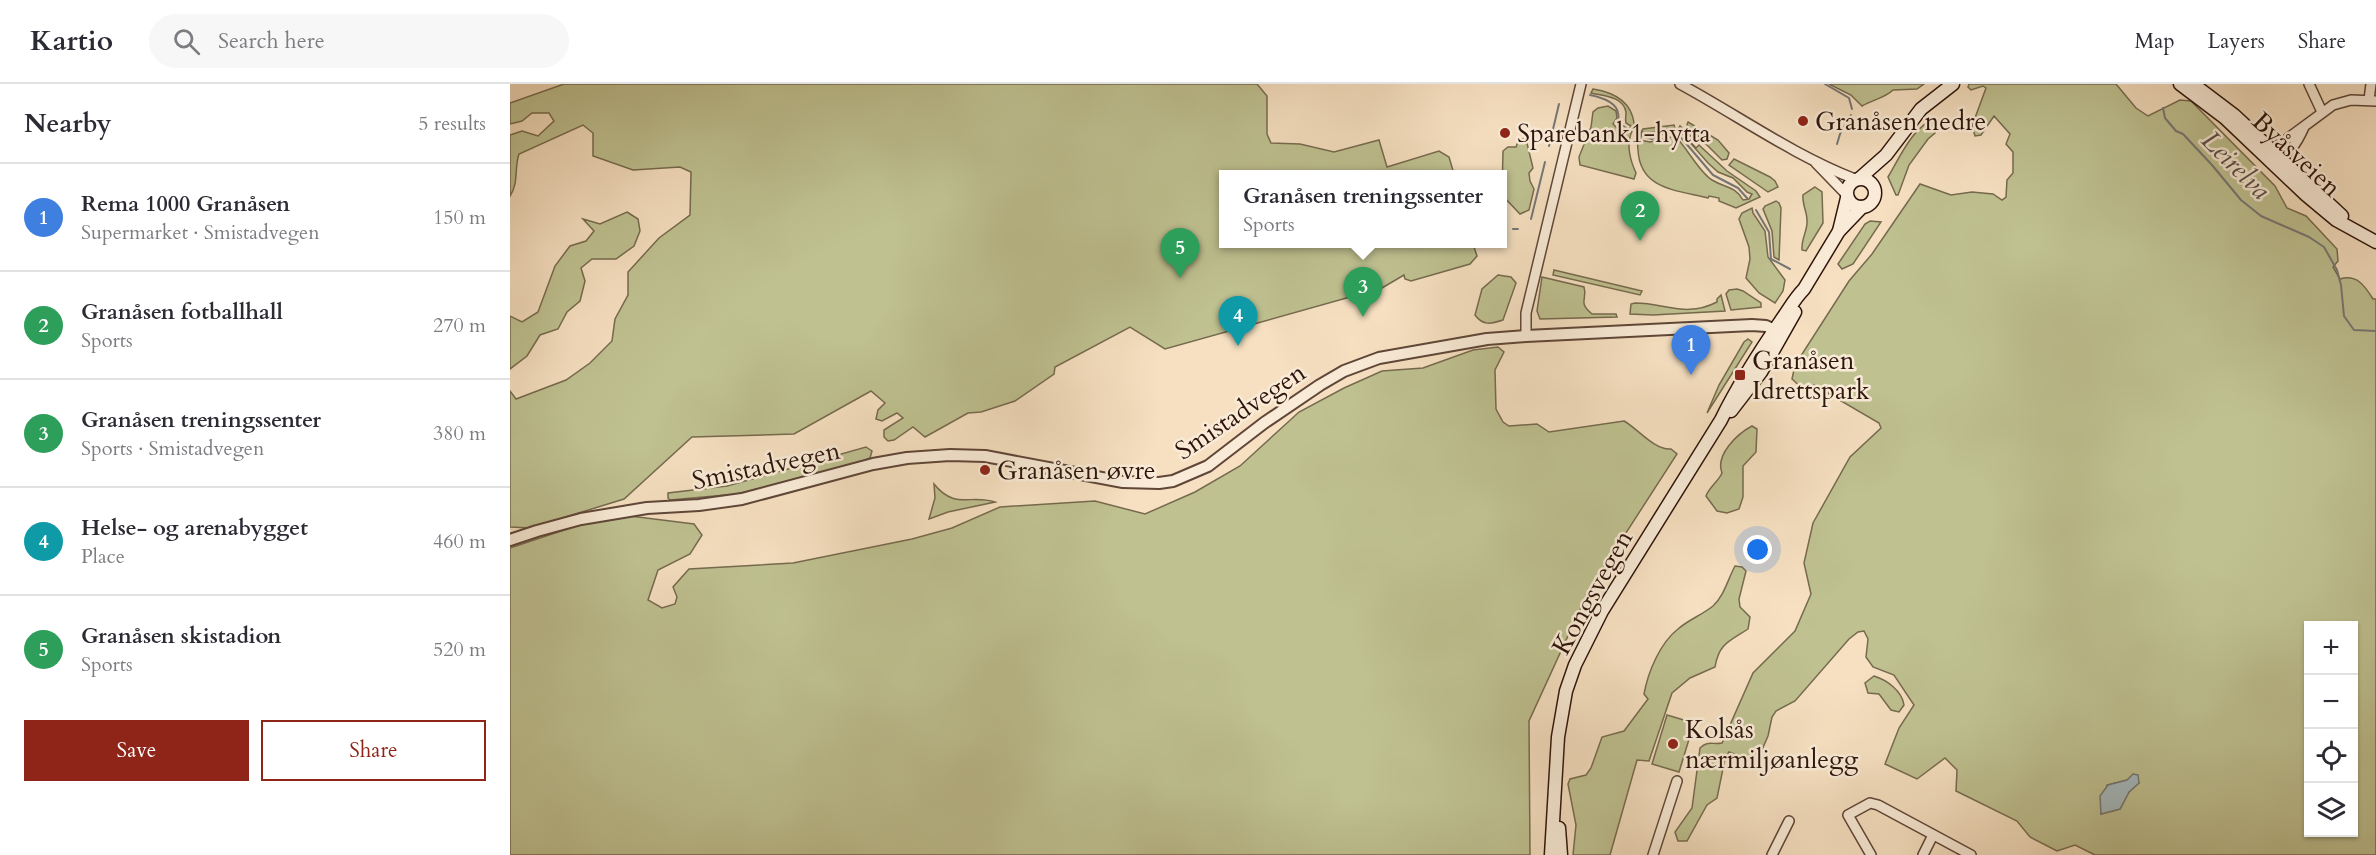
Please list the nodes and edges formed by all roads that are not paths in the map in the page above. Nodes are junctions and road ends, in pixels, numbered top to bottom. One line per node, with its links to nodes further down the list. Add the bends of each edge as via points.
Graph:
1 (1581, 84): 20 (street, via 1526,313)
2 (1680, 84): 12 (street)
3 (1953, 84): 10 (main road, Kongsvegen, via 1922,109)
4 (2180, 84): 11 (main road, Byåsveien)
5 (2193, 84): 11 (main road, Byåsveien, via 2234,115)
6 (2309, 84): 9 (street)
7 (2370, 84): 8 (street)
8 (2373, 100): 9 (street, via 2351,100)
9 (2322, 112): 11 (street, via 2304,127 2300,138)
10 (1886, 155): 13 (main road, Kongsvegen); 14 (main road, Kongsvegen)
11 (2275, 157): 18 (main road, Byåsveien, via 2306,195 2336,220)
12 (1814, 161): 13 (street); 15 (street)
13 (1857, 179): 14 (main road, via 1868,180); 15 (main road, Kongsvegen, via 1848,185)
14 (1874, 187): 16 (main road, Kongsvegen, via 1873,200)
15 (1847, 196): 16 (main road, via 1853,205); 17 (main road, Kongsvegen)
16 (1862, 207): 17 (main road, Kongsvegen)
17 (1839, 231): 19 (main road, Kongsvegen)
18 (2376, 242)
19 (1779, 332): 20 (street, Smistadvegen, via 1752,325); 23 (main road, Kongsvegen, via 1731,401 1602,611 1575,665 1561,716)
20 (1526, 336): 21 (street, Smistadvegen, via 1379,358 1344,370 1293,402 1208,466 1173,481 1123,482 985,456 907,458 742,499 615,512)
21 (511, 538)
22 (1677, 781): 28 (street)
23 (1555, 803): 26 (main road, Kongsvegen); 27 (main road, Kongsvegen)
24 (1789, 821): 29 (street)
25 (1933, 835): 30 (street, via 1870,803 1848,815); 31 (street); 32 (street)
26 (1551, 855)
27 (1561, 855)
28 (1653, 855)
29 (1772, 855)
30 (1871, 855)
31 (1923, 855)
32 (1971, 855)

